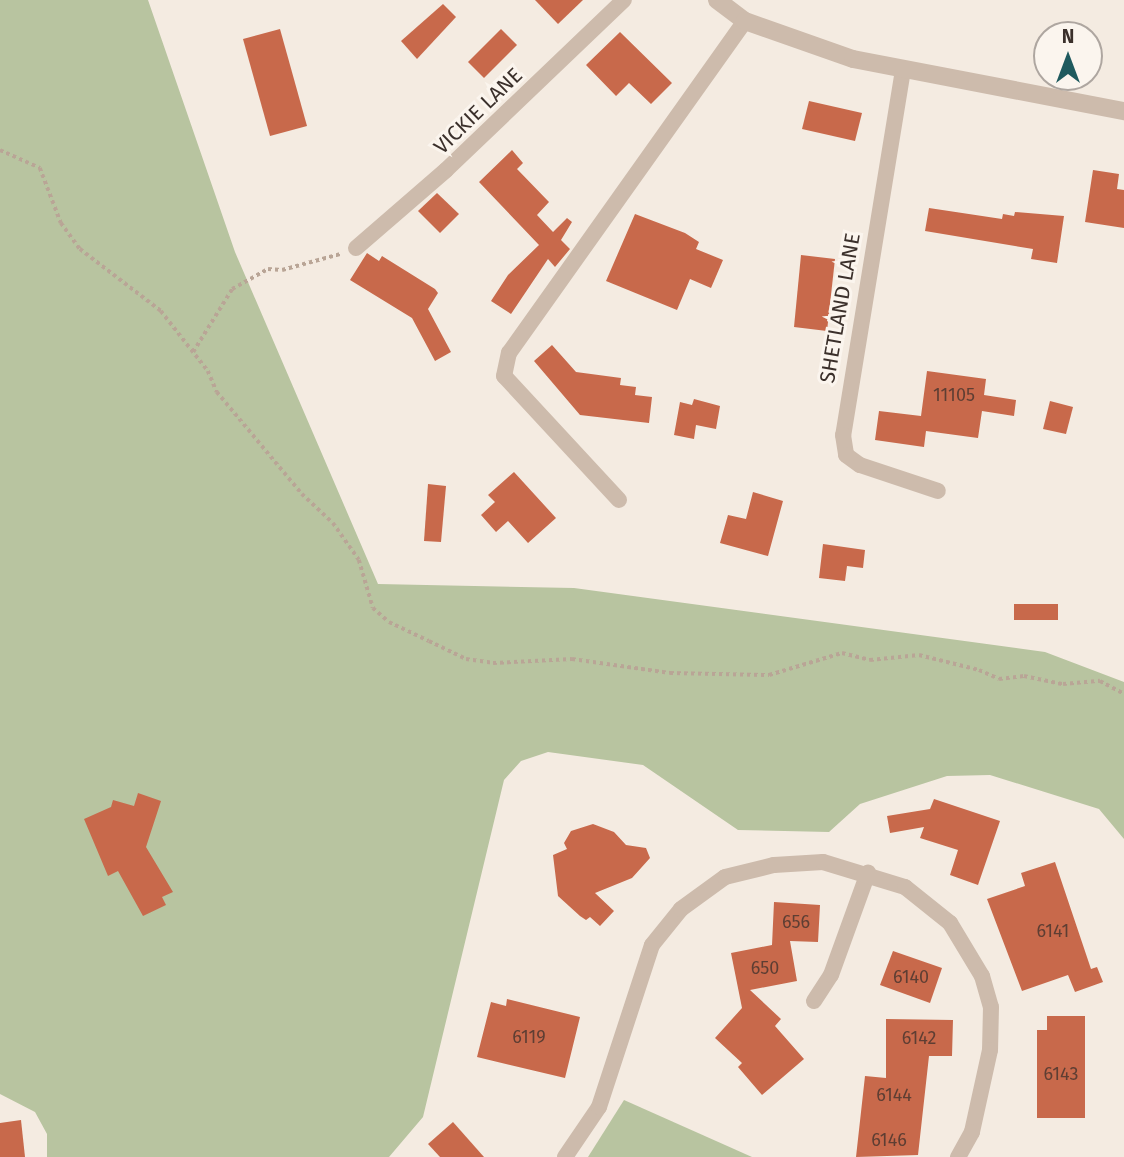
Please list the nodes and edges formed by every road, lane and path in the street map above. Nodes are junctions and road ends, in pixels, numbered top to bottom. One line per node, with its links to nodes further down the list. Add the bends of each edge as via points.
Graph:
1 (624, 0): 7 (street, VICKIE LANE, via 446,170)
2 (717, 0): 3 (street)
3 (745, 20): 4 (street, via 853,59); 10 (street, via 509,353 505,376)
4 (903, 71): 5 (street); 9 (street, SHETLAND LANE, via 843,435 846,456 860,465)
5 (1124, 111)
6 (0, 150): 8 (path, via 40,168 61,223 80,249 145,297)
7 (356, 248): 8 (path, via 313,263 268,269 232,289)
8 (193, 352): 11 (path, via 217,392 350,545 373,608 389,622 466,659 493,663 572,659 655,672 769,675 842,653 870,660 919,655 999,679 1024,676 1063,684 1100,681)
9 (938, 491)
10 (619, 500)
11 (1124, 694)
12 (868, 873): 13 (street, via 831,975); 14 (street, via 823,862 774,865 725,877 681,909 653,945 599,1107); 15 (street, via 905,887 950,923 982,976 991,1007 990,1050 972,1132)
13 (814, 1002)
14 (565, 1157)
15 (958, 1157)

